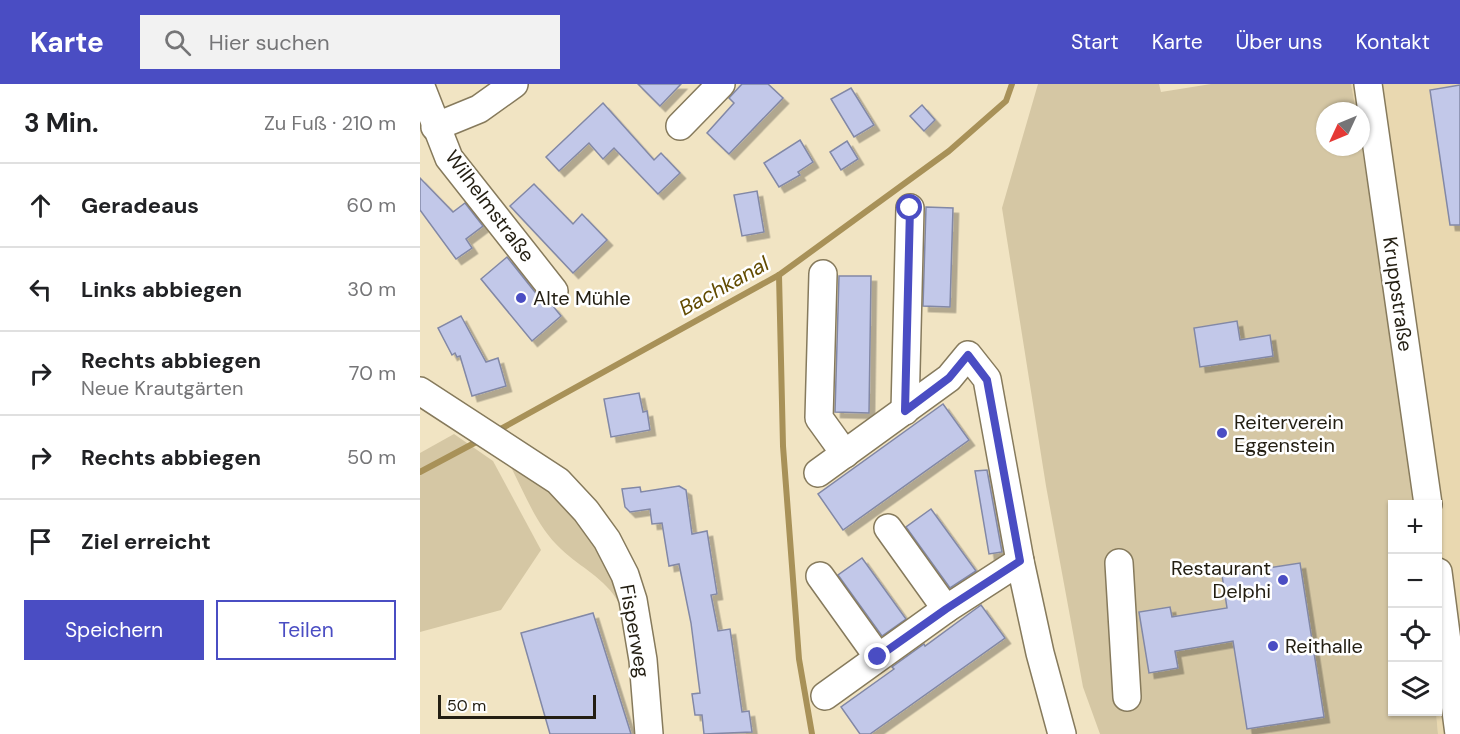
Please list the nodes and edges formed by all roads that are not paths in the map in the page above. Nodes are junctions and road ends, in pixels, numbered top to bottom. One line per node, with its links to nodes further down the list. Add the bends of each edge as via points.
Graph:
1 (420, 84): 6 (street, Wilhelmstraße)
2 (514, 84): 6 (street, via 479,109)
3 (721, 84): 5 (street)
4 (1368, 84): 14 (street, Kruppstraße)
5 (680, 126)
6 (435, 127): 9 (street, Wilhelmstraße, via 449,158)
7 (910, 208): 11 (street)
8 (823, 274): 12 (street, via 819,418)
9 (554, 291)
10 (420, 391): 24 (street, Fisperweg, via 558,481 607,540 633,600)
11 (905, 411): 12 (street); 16 (street, via 949,378 968,355 987,380)
12 (845, 454): 13 (street)
13 (818, 473)
14 (1427, 500)
15 (888, 528): 20 (street)
16 (1020, 561): 20 (street); 25 (street)
17 (1119, 563): 23 (street)
18 (820, 576): 21 (street)
19 (1442, 608): 26 (street)
20 (946, 609): 21 (street)
21 (878, 657): 22 (street)
22 (825, 696)
23 (1127, 697)
24 (649, 734)
25 (1062, 734)
26 (1459, 734)

